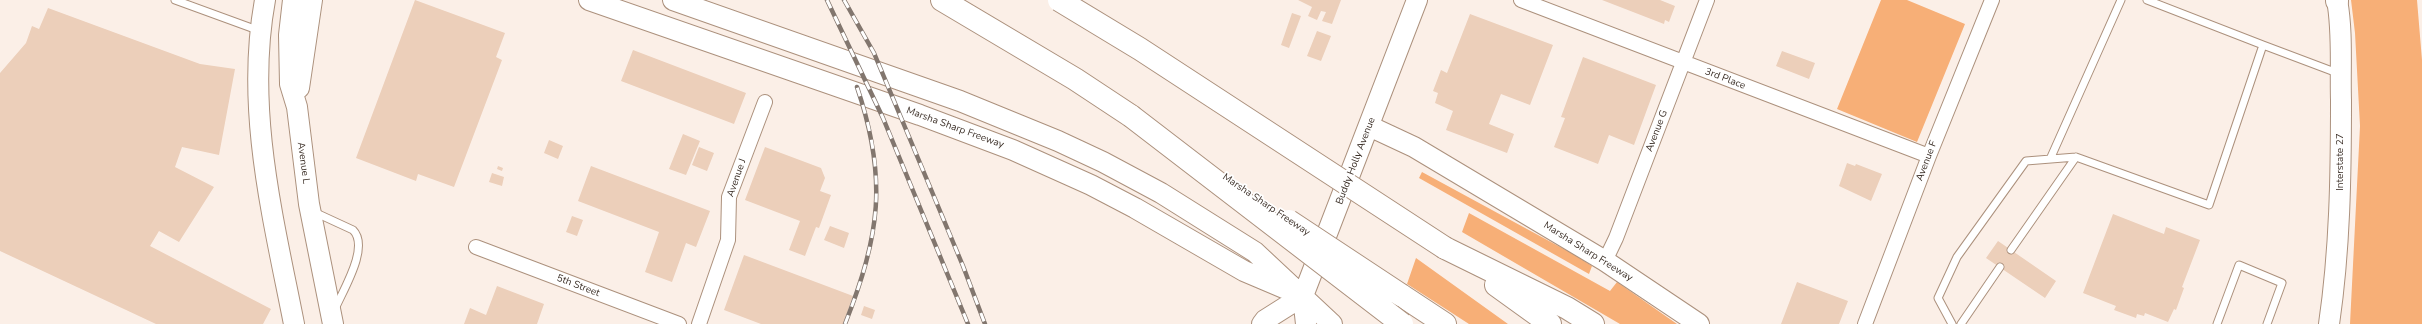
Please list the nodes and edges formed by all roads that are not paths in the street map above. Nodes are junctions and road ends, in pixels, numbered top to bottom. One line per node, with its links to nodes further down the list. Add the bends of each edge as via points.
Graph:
1 (175, 0): 16 (lane)
2 (265, 0): 16 (main road)
3 (293, 0): 21 (main road, Avenue L, via 288,54 290,84)
4 (312, 0): 21 (main road)
5 (589, 0): 33 (main road, Marsha Sharp Freeway, via 1014,150 1129,204 1244,271)
6 (673, 0): 33 (main road, Marsha Sharp Freeway, via 960,101 1065,144 1161,193 1227,233 1255,252)
7 (942, 0): 22 (highway, Marsha Sharp Freeway)
8 (1060, 0): 29 (highway, bridge, via 1147,53)
9 (1417, 0): 23 (main road, Buddy Holly Avenue)
10 (1521, 0): 18 (street, 3rd Place)
11 (1707, 0): 18 (street, Avenue G)
12 (1992, 0): 24 (street, Avenue F)
13 (2121, 0): 26 (lane)
14 (2147, 0): 17 (lane)
15 (2336, 0): 19 (main road, Interstate 27)
16 (261, 31): 35 (main road, via 257,83 262,150)
17 (2263, 44): 19 (lane); 25 (lane, via 2209,205)
18 (1683, 63): 24 (street, 3rd Place); 31 (street, Avenue G)
19 (2340, 74): 51 (main road, Interstate 27, via 2341,193 2337,272)
20 (765, 102): 37 (street, Avenue J, via 729,197 728,240)
21 (297, 108): 27 (main road, Avenue L, via 300,151)
22 (1132, 116): 41 (highway, bridge); 42 (highway, Marsha Sharp Freeway, bridge)
23 (1369, 126): 31 (main road, Marsha Sharp Freeway, via 1414,147); 33 (main road, Buddy Holly Avenue)
24 (1929, 156): 46 (street, Avenue F)
25 (2076, 156): 26 (lane); 30 (lane)
26 (2051, 157): 47 (lane, via 2026,161 1957,257 1938,298)
27 (310, 211): 34 (main road, Avenue L); 34 (lane, via 353,230 360,242 359,254)
28 (476, 247): 36 (street, 5th Street)
29 (1445, 248): 43 (highway); 44 (highway, via 1567,308)
30 (2011, 250)
31 (1605, 261): 45 (main road, Marsha Sharp Freeway)
32 (2000, 267): 48 (lane)
33 (1303, 296): 38 (main road); 39 (main road, Buddy Holly Avenue); 40 (main road, Marsha Sharp Freeway)
34 (332, 320)
35 (294, 324)
36 (679, 324)
37 (699, 324)
38 (1262, 324)
39 (1306, 324)
40 (1332, 324)
41 (1402, 324)
42 (1445, 324)
43 (1550, 324)
44 (1593, 324)
45 (1699, 324)
46 (1865, 324)
47 (1952, 324)
48 (1961, 324)
49 (2217, 324): 50 (lane, via 2239,265 2282,283)
50 (2267, 324)
51 (2329, 324)

